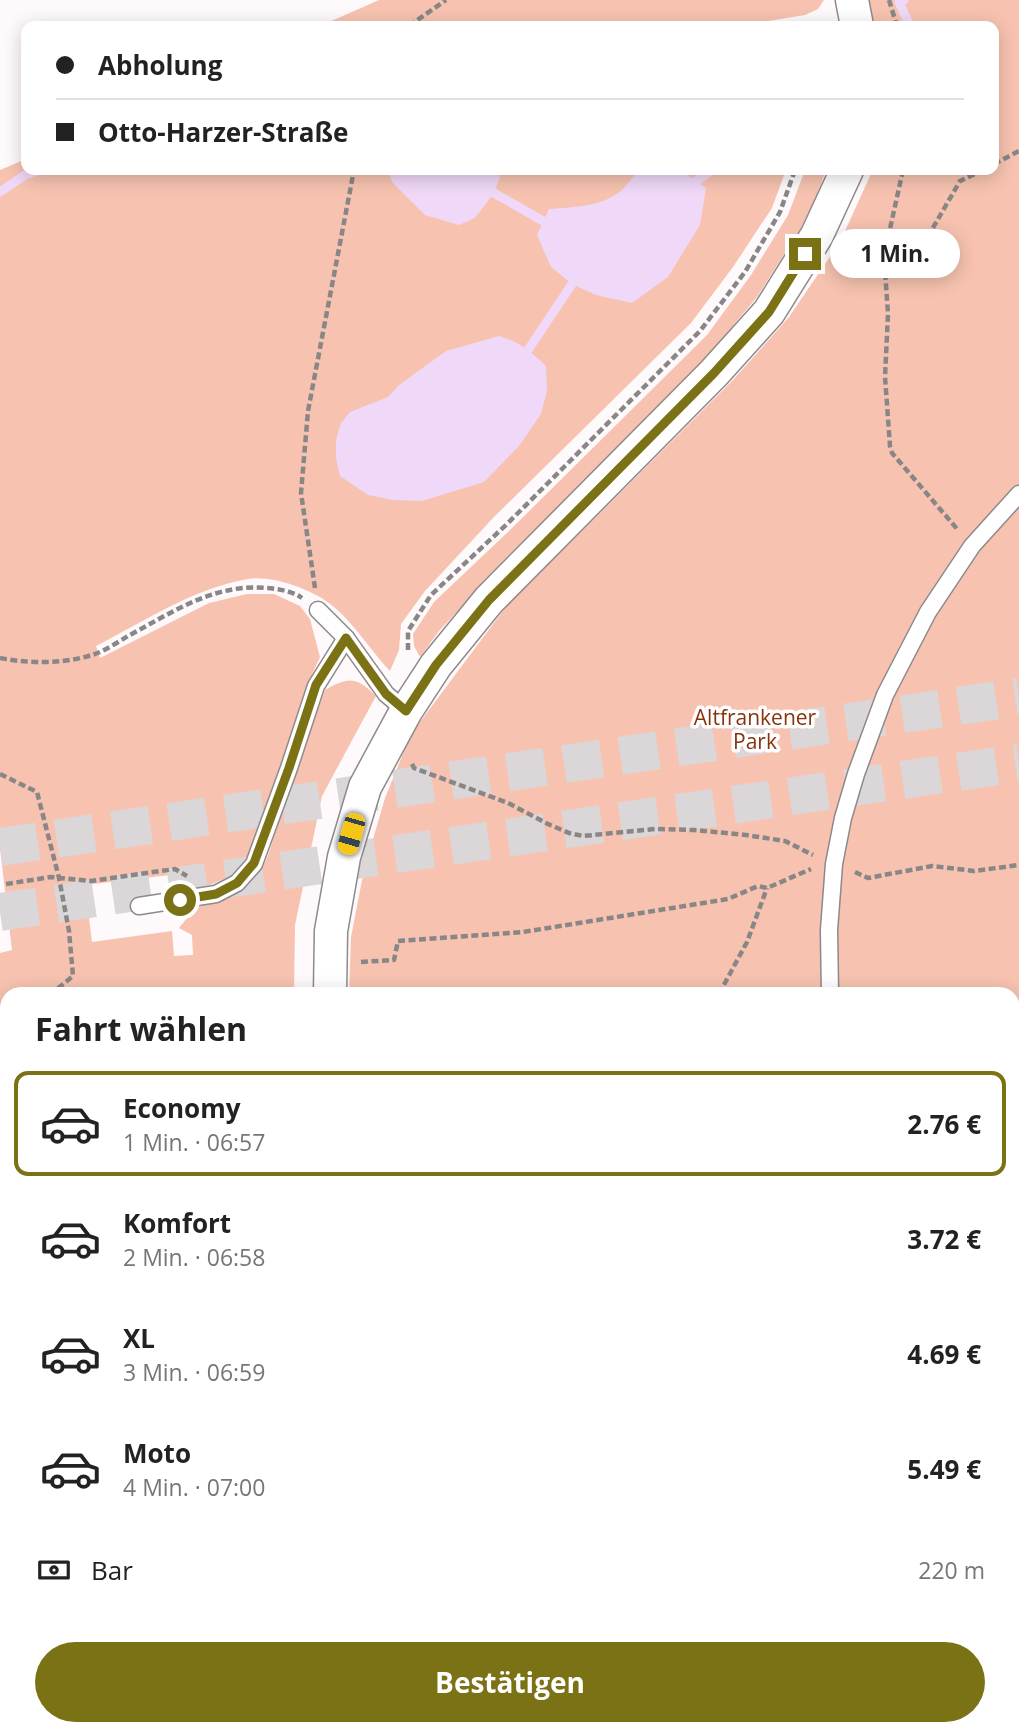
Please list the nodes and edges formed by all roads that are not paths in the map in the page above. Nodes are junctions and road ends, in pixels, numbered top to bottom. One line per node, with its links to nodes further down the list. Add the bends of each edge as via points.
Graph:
1 (852, 0): 2 (street)
2 (856, 21)
3 (845, 175): 7 (street, via 817,235 769,312)
4 (1019, 494): 10 (lane, via 972,546 928,612 885,695 856,774 834,864)
5 (318, 610): 6 (lane)
6 (346, 638): 7 (lane); 8 (lane, via 316,685 254,863 237,883 216,894)
7 (396, 702): 9 (street, via 390,738 365,787 345,858 331,931)
8 (139, 906)
9 (330, 979)
10 (830, 987)

